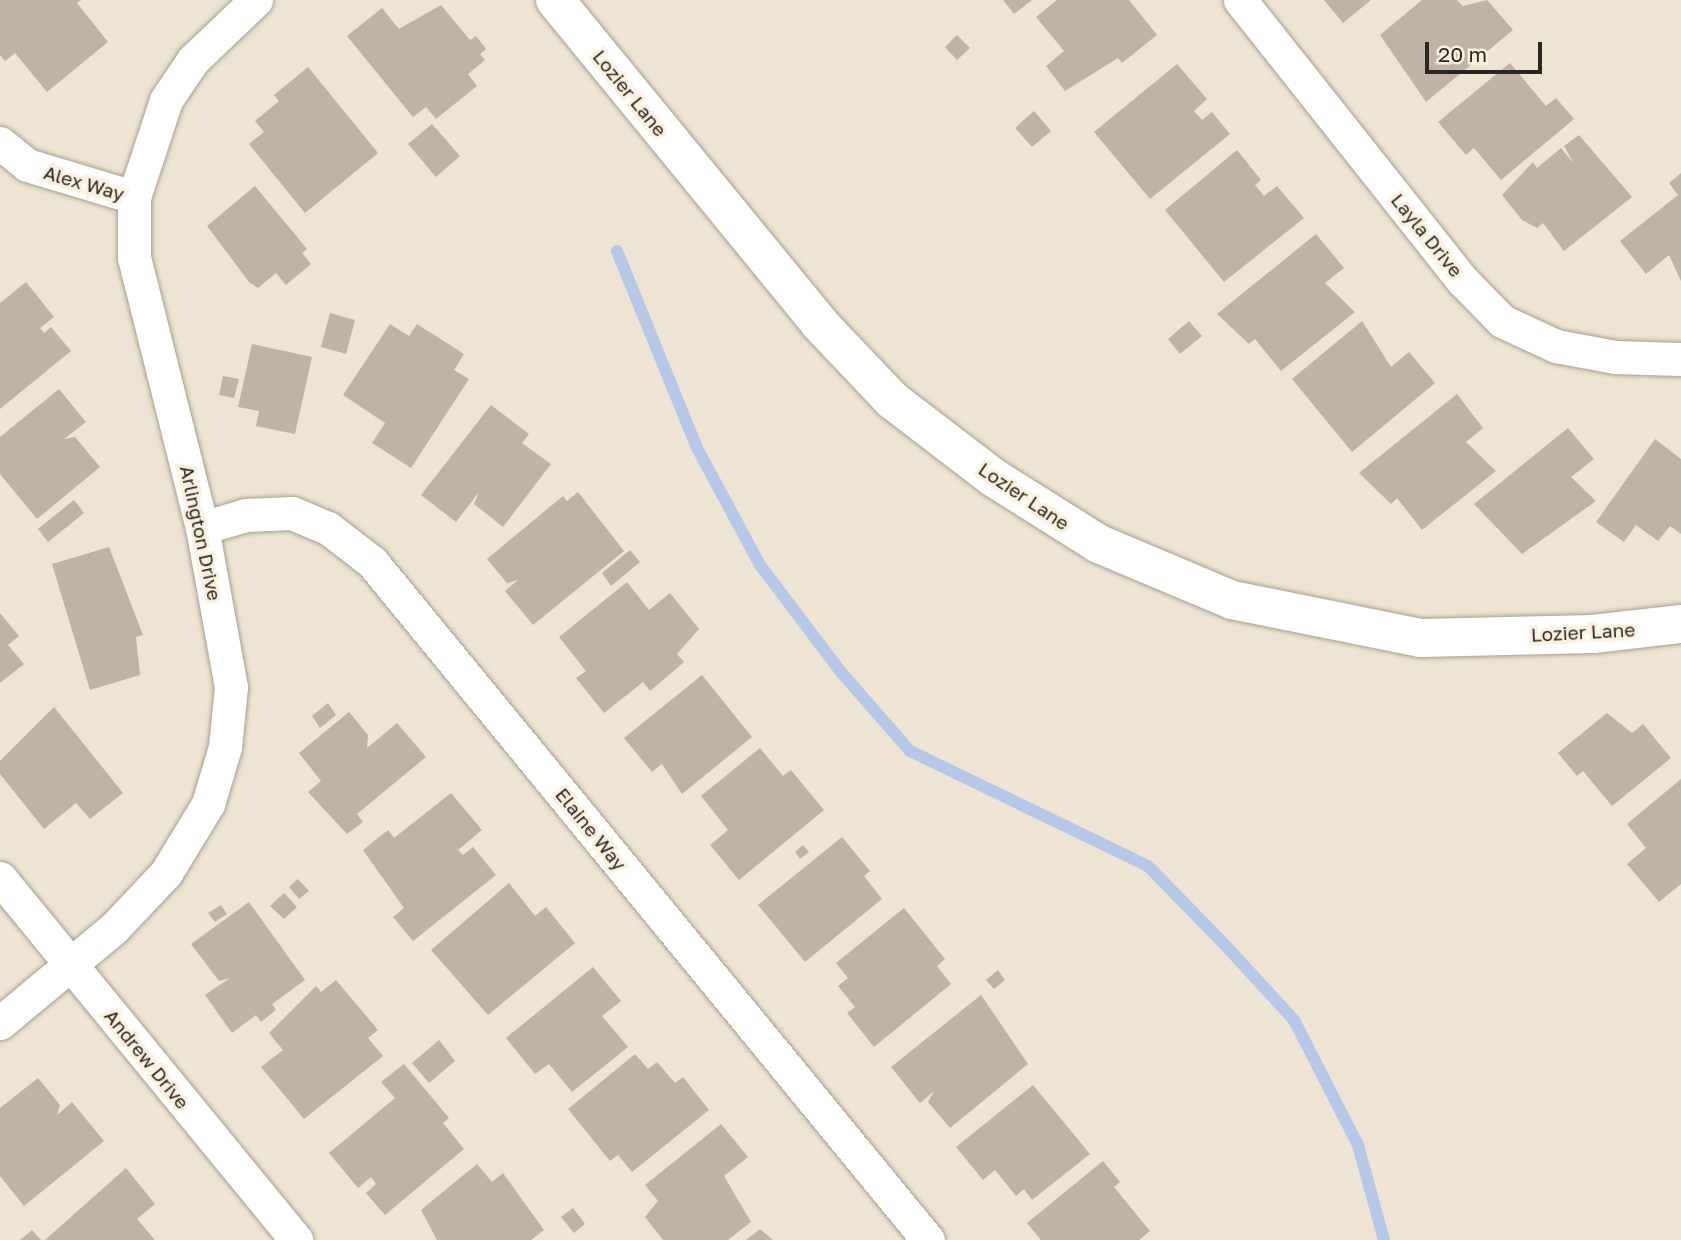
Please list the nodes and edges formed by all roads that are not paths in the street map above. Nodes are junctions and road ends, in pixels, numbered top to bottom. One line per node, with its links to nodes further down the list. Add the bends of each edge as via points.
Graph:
1 (256, 0): 5 (street, Arlington Drive, via 193,60 166,100)
2 (555, 0): 8 (main road, Lozier Lane, via 820,323 892,400 994,478 1099,544 1232,600 1421,638 1593,634)
3 (1240, 0): 6 (street, Layla Drive, via 1463,281 1502,321 1556,346 1615,357)
4 (0, 143): 5 (street, Alex Way, via 27,165)
5 (134, 197): 7 (street, Arlington Drive, via 134,258)
6 (1681, 359)
7 (202, 528): 10 (street, Arlington Drive, via 231,687 225,747 208,804 166,873); 13 (street, Elaine Way, via 246,515 292,513 328,528 372,562)
8 (1681, 624)
9 (0, 878): 10 (street, Andrew Drive)
10 (71, 965): 11 (street, Arlington Drive); 12 (street, Andrew Drive)
11 (0, 1023)
12 (296, 1240)
13 (928, 1240)

